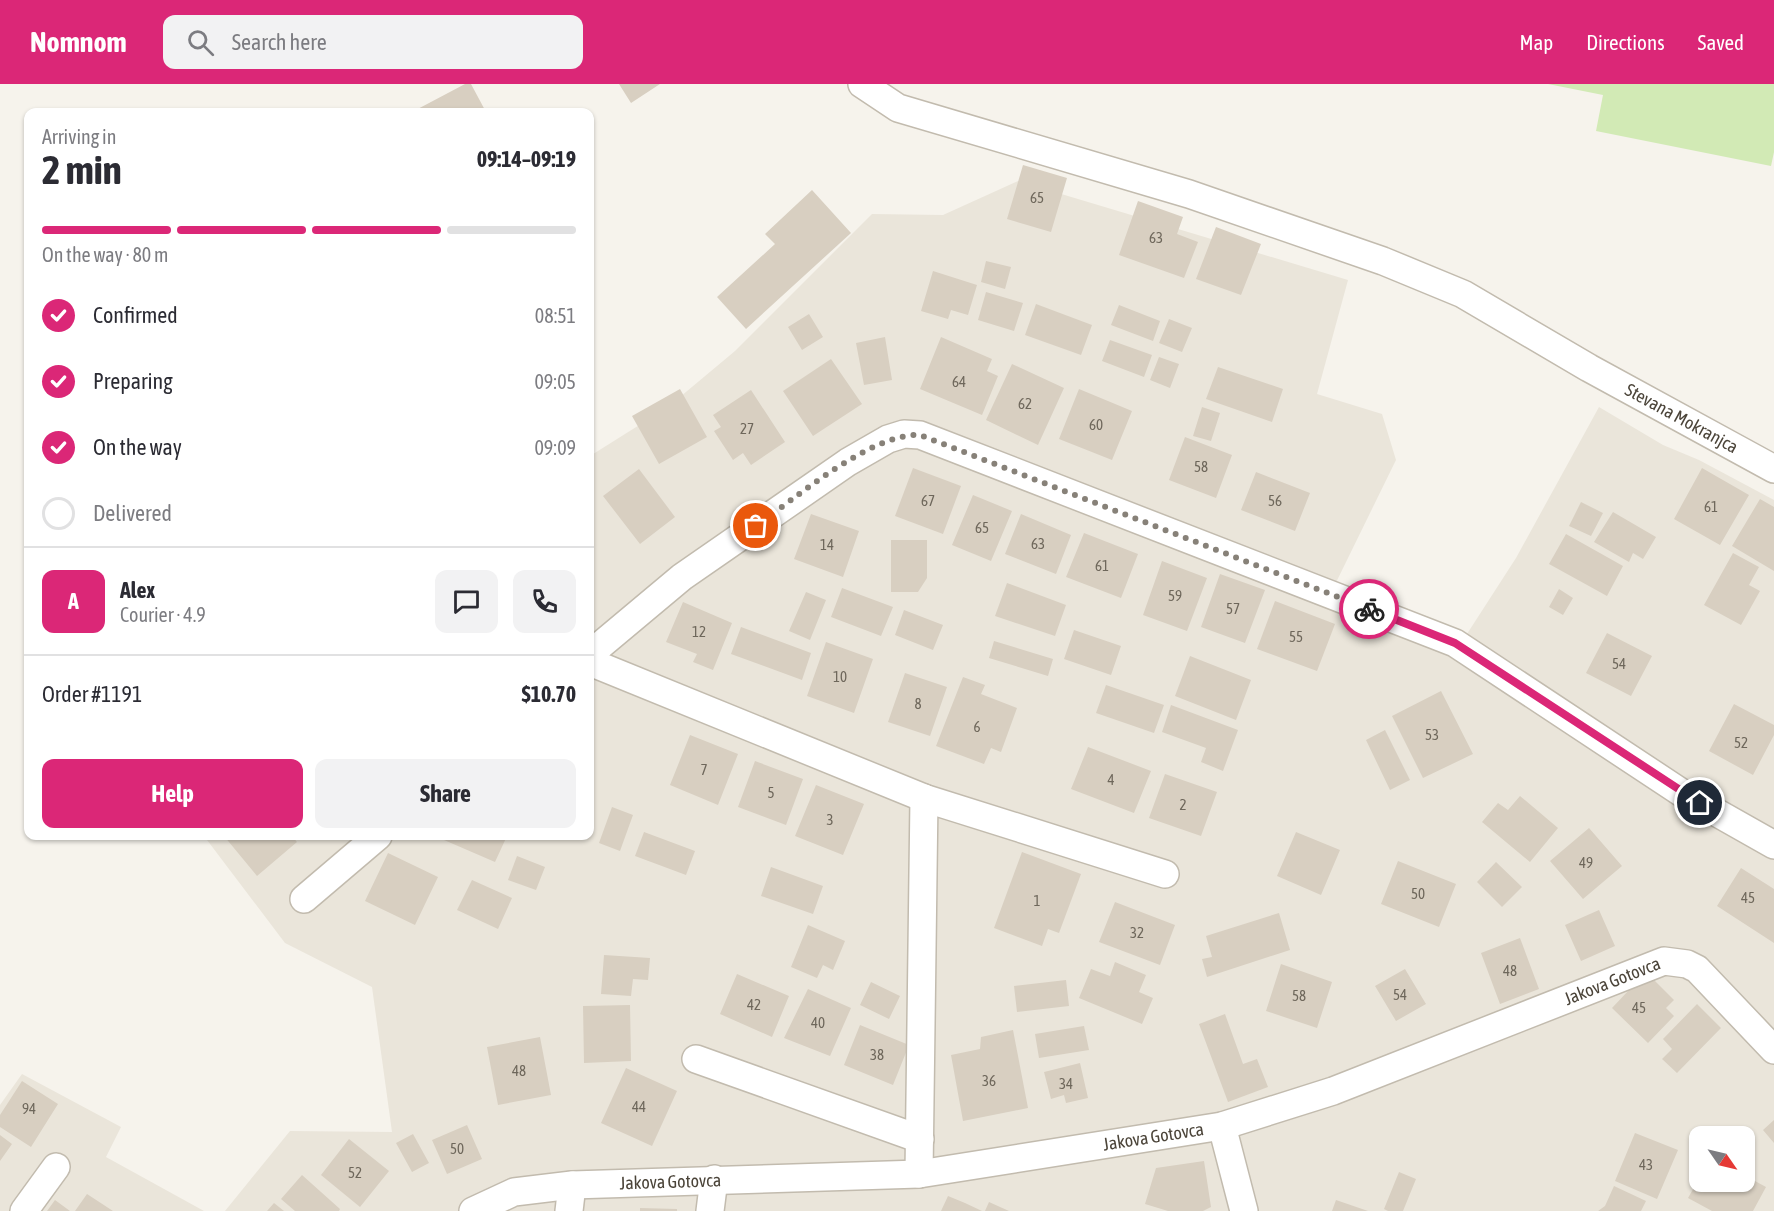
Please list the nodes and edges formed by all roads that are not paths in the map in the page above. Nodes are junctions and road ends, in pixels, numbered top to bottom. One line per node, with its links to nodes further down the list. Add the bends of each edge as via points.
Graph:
1 (862, 84): 2 (street, Stevana Mokranjca, via 898,108 1189,194 1383,261 1463,294)
2 (1774, 469)
3 (594, 651): 7 (street, via 682,577 848,462 888,439 920,435 1455,643 1682,793)
4 (594, 664): 5 (street)
5 (924, 798): 8 (street); 13 (street)
6 (373, 840): 9 (street)
7 (1774, 845)
8 (1165, 874)
9 (304, 899)
10 (1774, 1050): 12 (street, Jakova Gotovca, via 1697,969 1664,961 1333,1091)
11 (696, 1059): 13 (street)
12 (1222, 1126): 15 (street, Jakova Gotovca); 22 (street)
13 (920, 1139): 15 (street)
14 (56, 1167): 18 (street)
15 (919, 1174): 16 (street, Jakova Gotovca)
16 (714, 1179): 17 (street, Jakova Gotovca); 21 (street)
17 (572, 1185): 19 (street, Jakova Gotovca, via 514,1192); 20 (street)
18 (24, 1211)
19 (474, 1211)
20 (569, 1211)
21 (710, 1211)
22 (1244, 1211)

